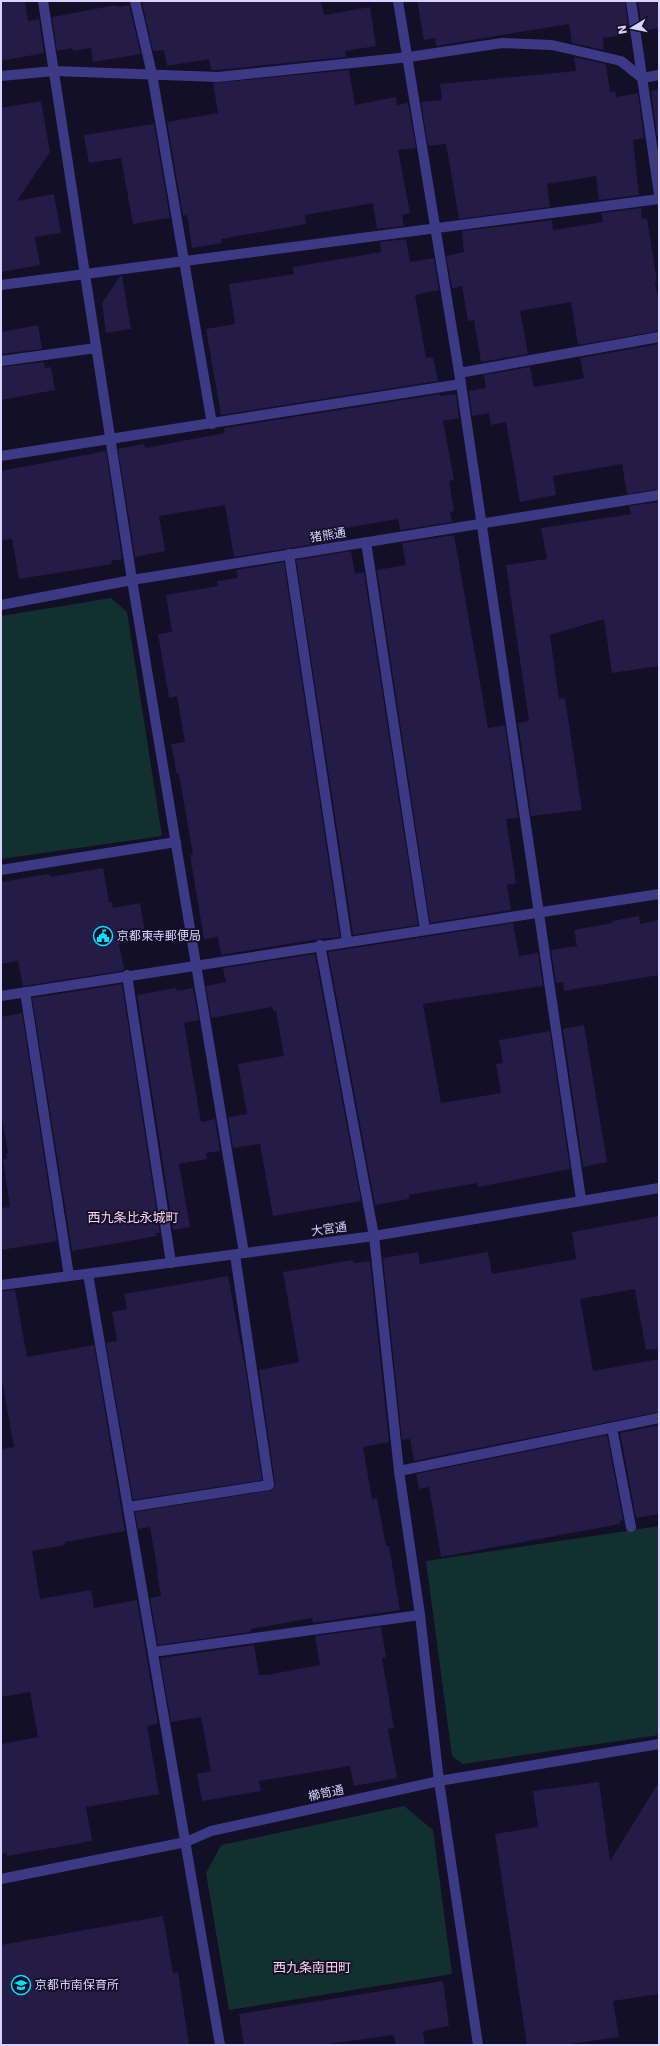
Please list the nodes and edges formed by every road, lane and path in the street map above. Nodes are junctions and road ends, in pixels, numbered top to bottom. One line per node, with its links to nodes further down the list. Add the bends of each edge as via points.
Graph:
1 (44, 1): 6 (street)
2 (135, 1): 7 (street)
3 (398, 1): 5 (street)
4 (631, 1): 10 (street)
5 (409, 57): 7 (street, via 218,77); 10 (street, via 502,43 552,45 621,62); 13 (street)
6 (54, 71): 7 (street); 9 (street); 15 (street)
7 (152, 74): 14 (street)
8 (659, 75): 10 (street)
9 (1, 76)
10 (642, 78): 11 (street)
11 (659, 194)
12 (659, 199): 13 (street)
13 (436, 228): 14 (street); 20 (street)
14 (184, 260): 15 (street); 22 (street)
15 (85, 273): 16 (street); 18 (street)
16 (1, 285)
17 (659, 336): 20 (street)
18 (96, 348): 19 (street); 23 (street)
19 (1, 361)
20 (459, 372): 21 (street)
21 (461, 384): 22 (street); 26 (street)
22 (212, 424): 23 (street)
23 (110, 440): 24 (street); 29 (street)
24 (1, 456)
25 (659, 495): 26 (street, 猪熊通)
26 (482, 523): 27 (street, 猪熊通); 34 (street)
27 (366, 542): 28 (street, 猪熊通); 35 (street)
28 (289, 554): 29 (street, 猪熊通); 36 (street)
29 (132, 580): 30 (street, 猪熊通); 31 (street)
30 (1, 605)
31 (176, 842): 32 (street); 38 (street)
32 (1, 870)
33 (659, 894): 34 (street)
34 (539, 912): 35 (street); 43 (street)
35 (425, 930): 36 (street)
36 (347, 941): 37 (street)
37 (320, 945): 38 (street); 44 (street)
38 (196, 964): 39 (street); 45 (street)
39 (127, 975): 40 (street); 46 (street)
40 (25, 992): 41 (street); 48 (street)
41 (1, 996)
42 (659, 1188): 43 (street, 大宮通)
43 (581, 1200): 44 (street, 大宮通)
44 (374, 1236): 45 (street, 大宮通); 52 (street)
45 (240, 1254): 46 (street, 大宮通); 53 (street, via 269,1485)
46 (172, 1263): 47 (street, 大宮通)
47 (88, 1274): 48 (street, 大宮通); 53 (street)
48 (69, 1276): 49 (street, 大宮通)
49 (1, 1284)
50 (659, 1418): 51 (street)
51 (612, 1428): 52 (street); 54 (street)
52 (400, 1471): 55 (street)
53 (128, 1507): 56 (street)
54 (632, 1527)
55 (420, 1615): 56 (street); 58 (street)
56 (154, 1652): 59 (street)
57 (659, 1744): 58 (street, 櫛笥通)
58 (439, 1781): 59 (street, 櫛笥通, via 211,1831); 62 (street)
59 (186, 1842): 60 (street, 櫛笥通); 61 (street)
60 (1, 1879)
61 (220, 2045)
62 (478, 2045)

